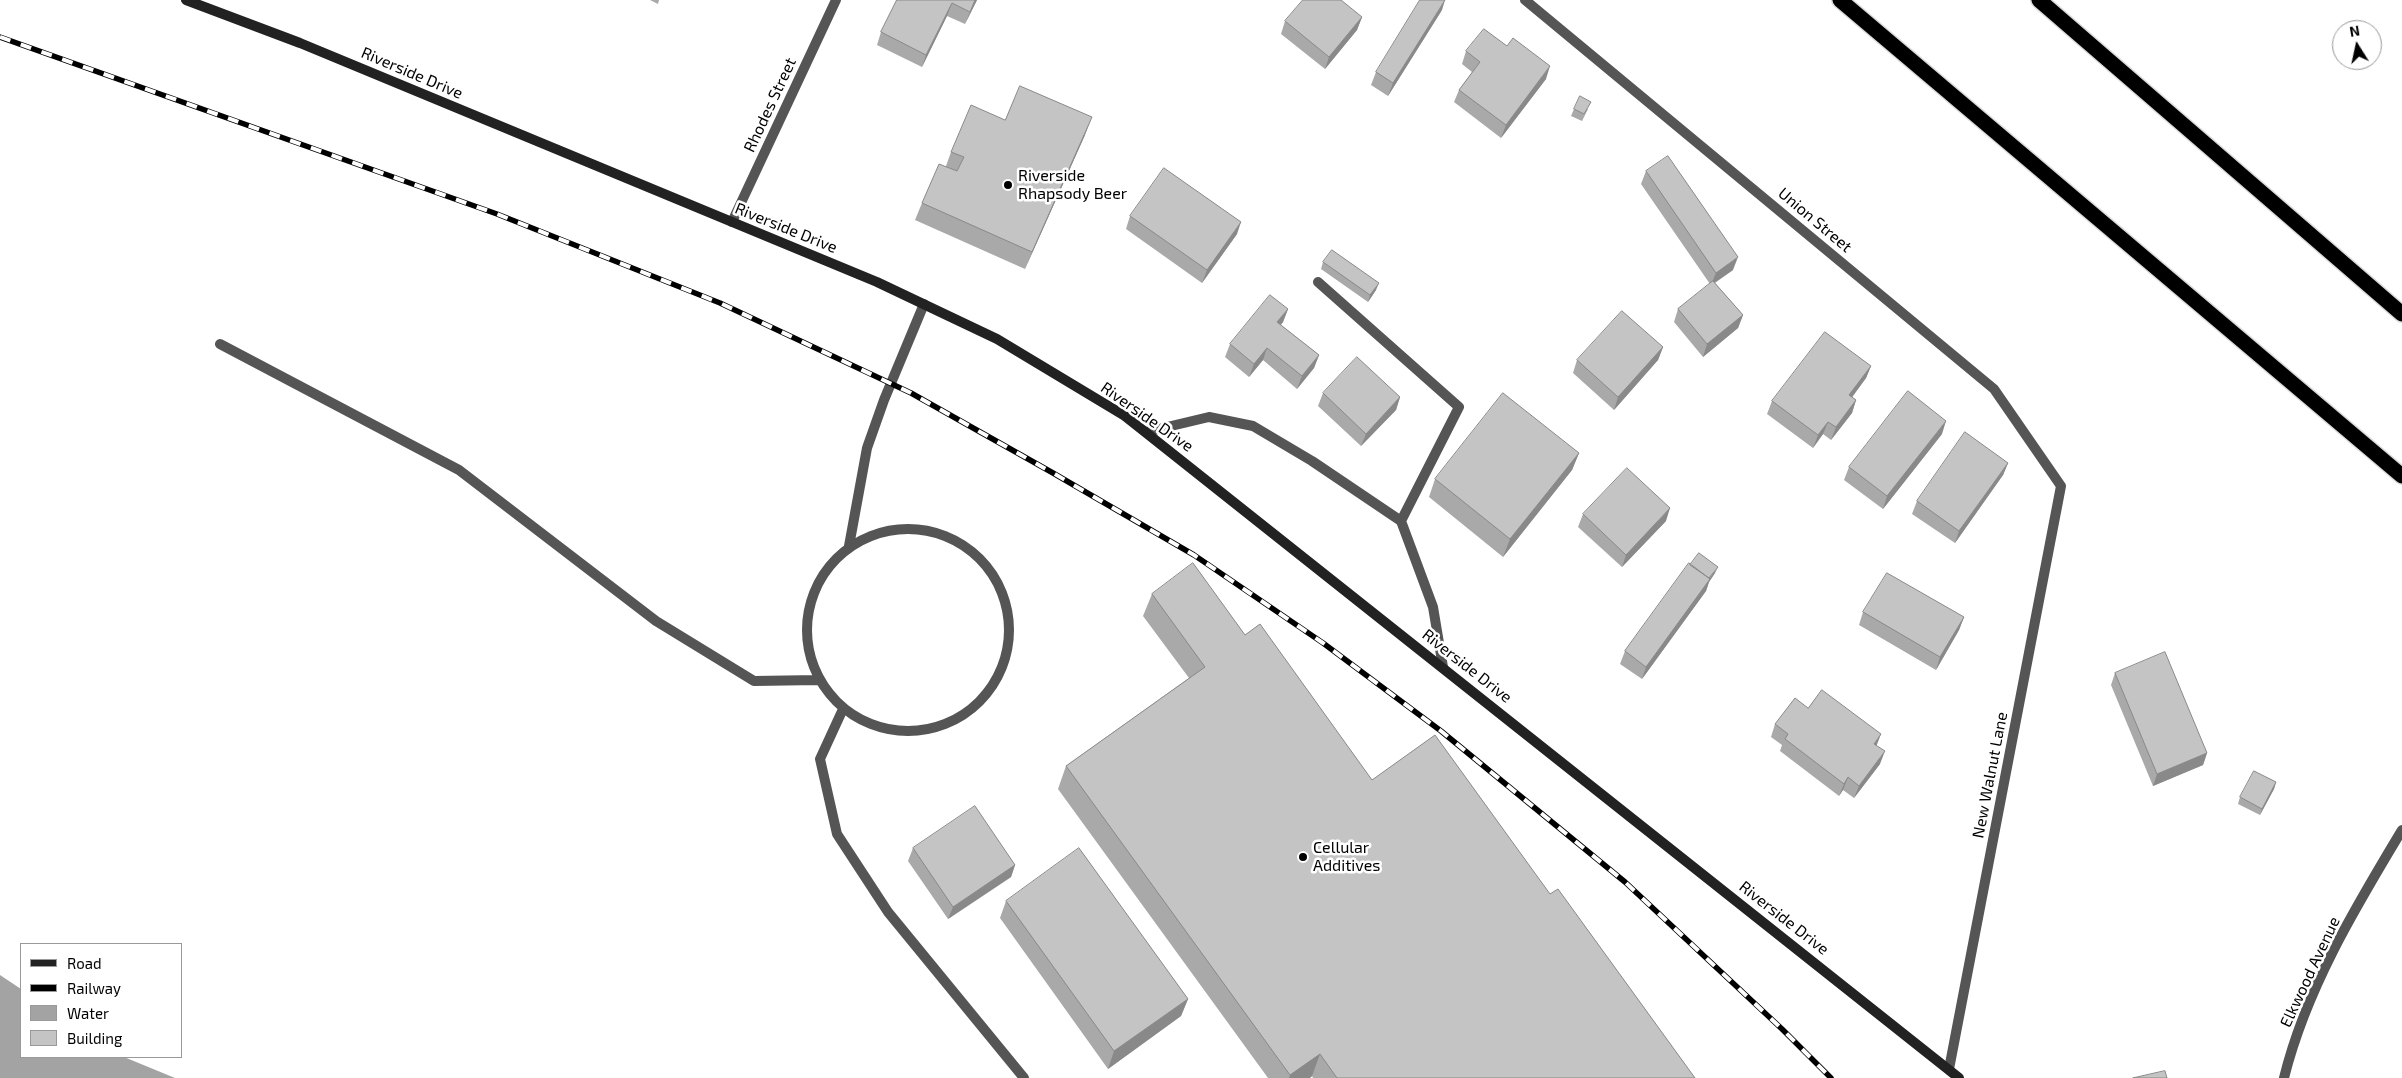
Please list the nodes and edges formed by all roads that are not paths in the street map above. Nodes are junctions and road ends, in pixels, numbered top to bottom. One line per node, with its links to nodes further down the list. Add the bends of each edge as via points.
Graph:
1 (186, 0): 6 (main road, Riverside Drive, via 300,43)
2 (836, 0): 6 (street, Rhodes Street)
3 (1525, 0): 13 (street, Union Street, via 1994,389)
4 (1840, 0): 12 (highway)
5 (2039, 0): 9 (highway)
6 (732, 222): 8 (main road, Riverside Drive)
7 (1318, 282): 14 (street, via 1459,407)
8 (924, 304): 11 (main road, Riverside Drive, via 998,339); 15 (street, via 867,448)
9 (2402, 314)
10 (220, 344): 17 (street, via 459,470 656,621 754,681)
11 (1146, 432): 14 (street, via 1210,417 1253,426); 16 (main road, Riverside Drive)
12 (2402, 476)
13 (2061, 486): 20 (street, New Walnut Lane)
14 (1401, 521): 16 (street, via 1433,607)
15 (849, 546): 17 (street, via 822,573 808,607 806,645); 18 (street, via 884,531 921,528 957,540 986,564 1005,597 1010,634 1001,670 981,701 950,723 913,732 876,727)
16 (1443, 667): 20 (main road, Riverside Drive)
17 (818, 680): 18 (street)
18 (843, 709): 21 (street, via 820,759 838,834 888,912)
19 (2402, 830): 23 (street, Elkwood Avenue, via 2334,948 2291,1048)
20 (1949, 1069): 22 (main road, Riverside Drive)
21 (1024, 1078)
22 (1959, 1078)
23 (2284, 1078)

